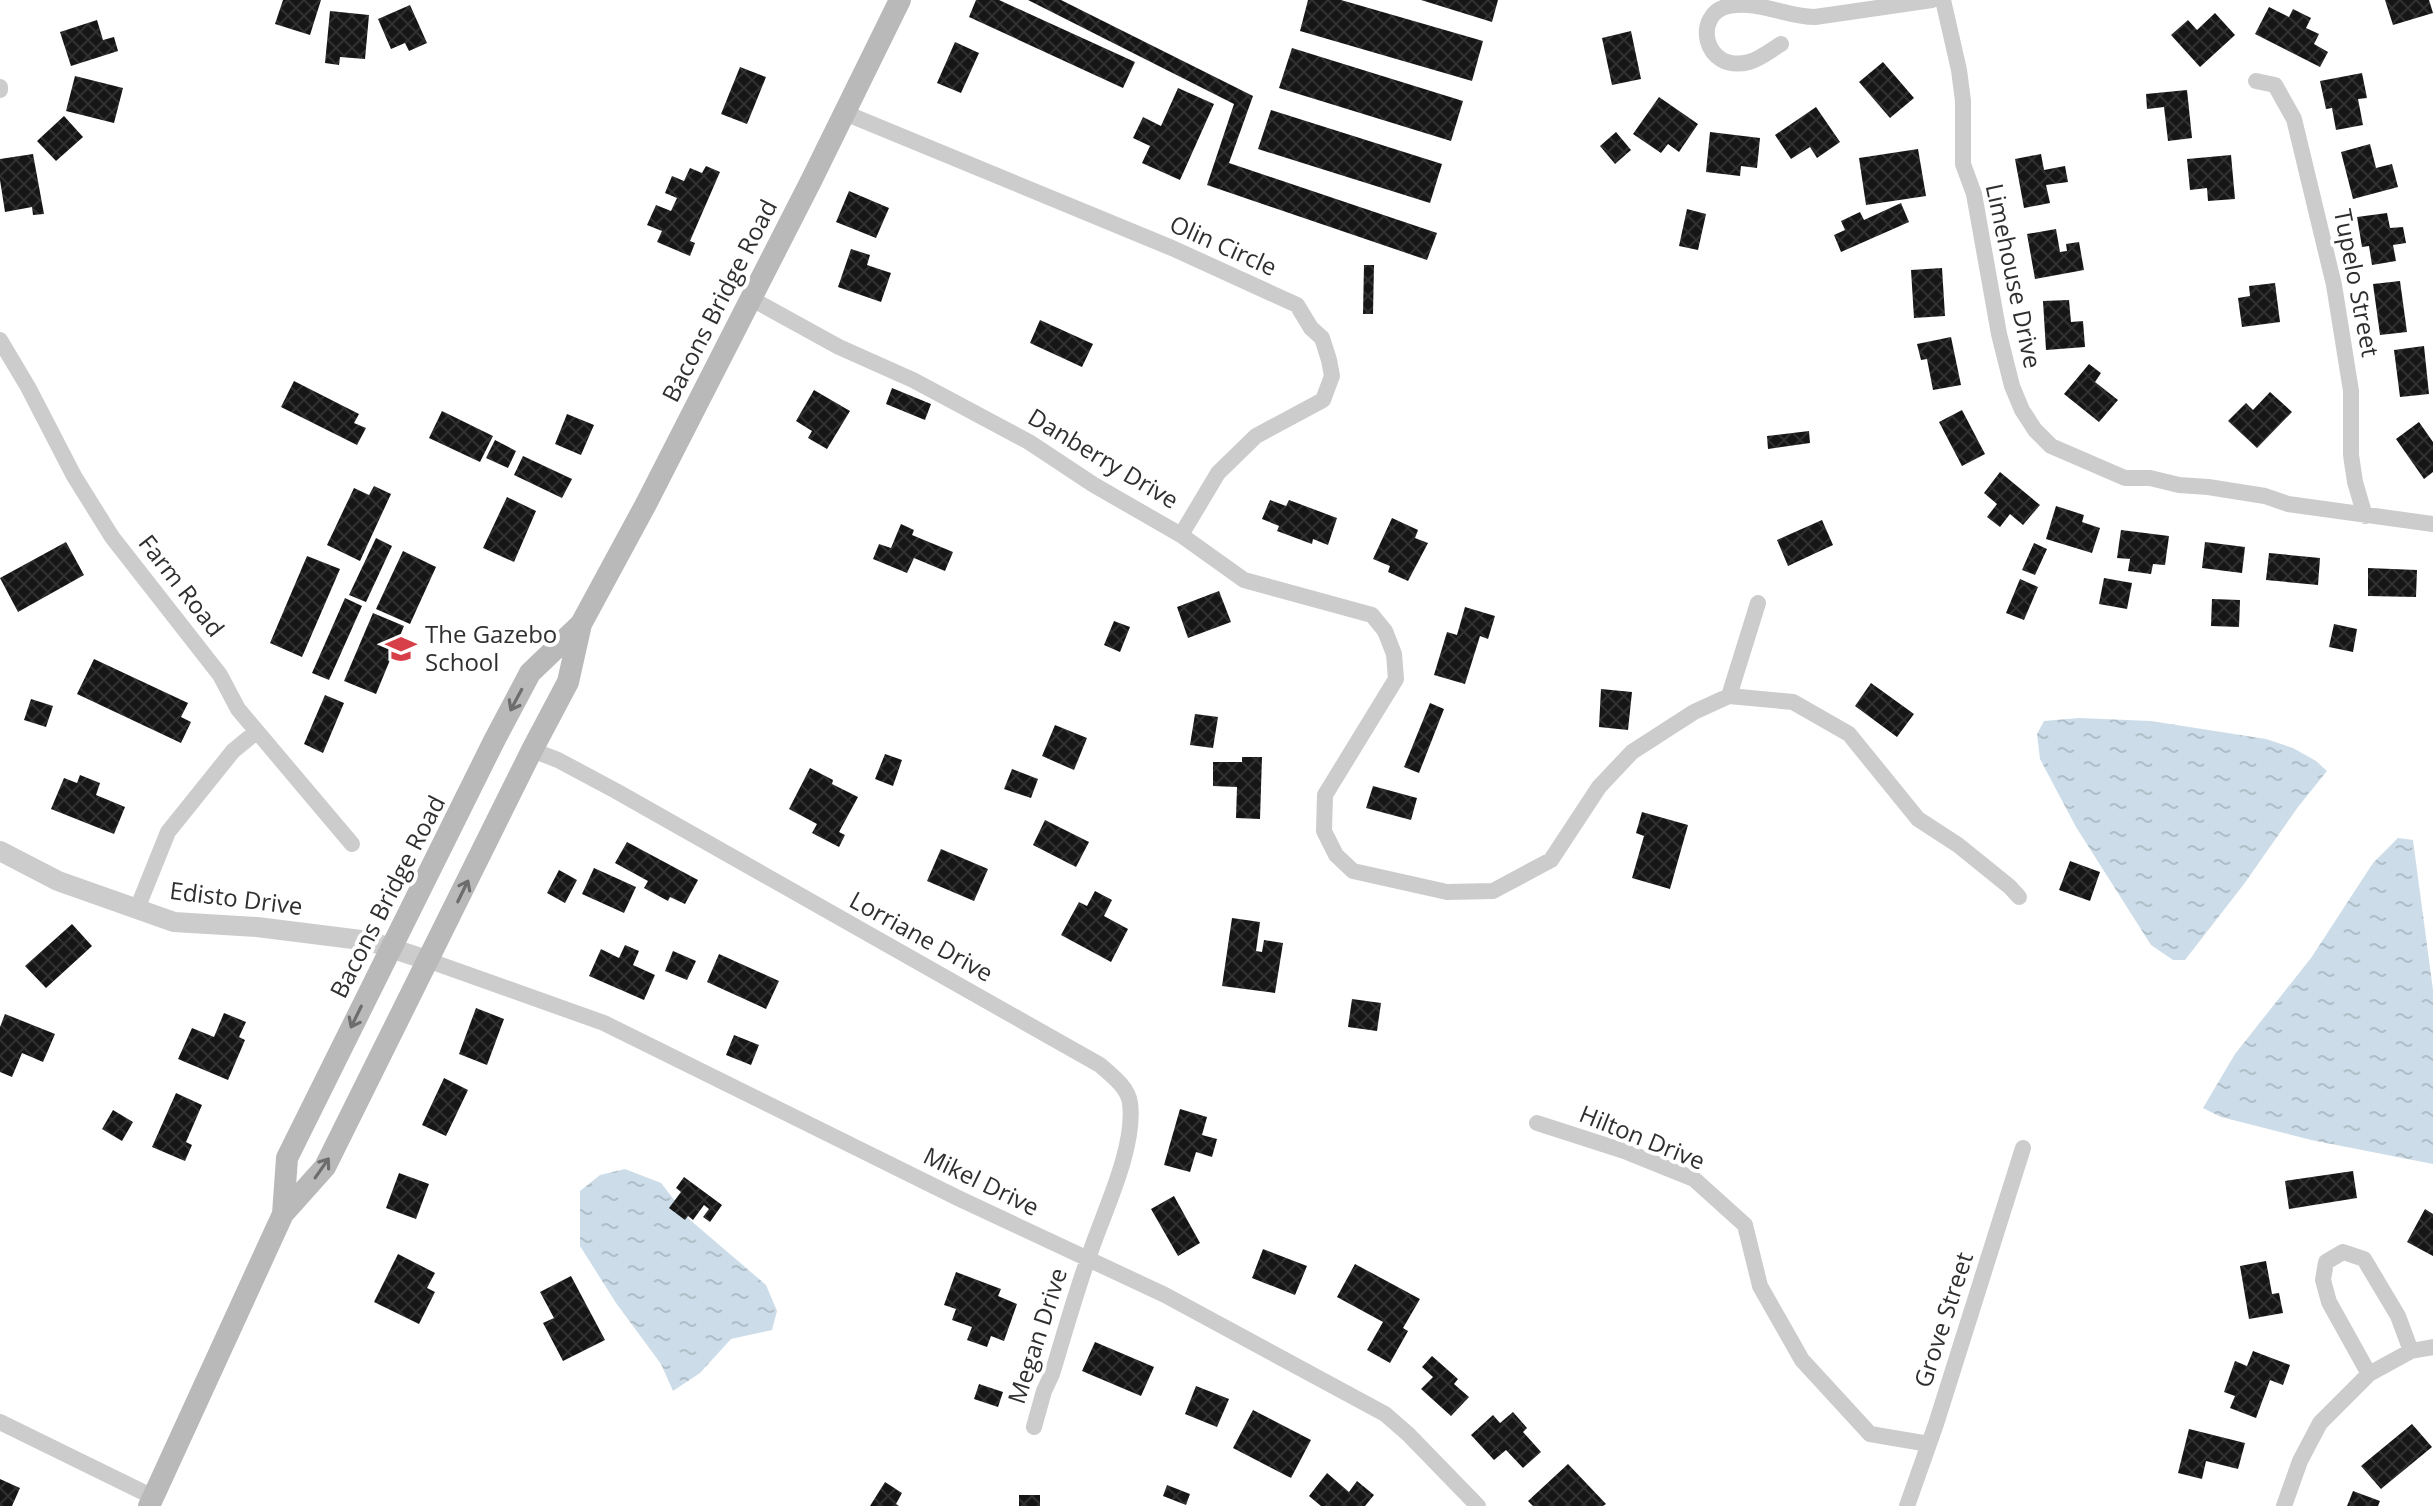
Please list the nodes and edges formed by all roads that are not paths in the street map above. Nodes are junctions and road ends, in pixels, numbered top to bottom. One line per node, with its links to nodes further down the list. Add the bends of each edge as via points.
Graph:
1 (900, 0): 6 (main road, Bacons Bridge Road)
2 (1932, 0): 4 (street, via 1815,17 1725,6 1714,15 1706,36 1716,57 1737,63 1750,62)
3 (1943, 0): 9 (street, Limehouse Drive, via 1963,101 1963,164 1974,194 1999,334 2012,386 2035,430 2051,446 2125,478 2265,496)
4 (1781, 44)
5 (2256, 81): 9 (street, Tupelo Street, via 2275,85 2294,119 2317,209 2349,374 2351,455)
6 (845, 113): 7 (main road, Bacons Bridge Road); 11 (street, Olin Circle, via 1297,305 1322,338 1329,360 1332,376 1323,400 1256,436 1218,473)
7 (750, 298): 11 (street, Danberry Drive, via 975,411); 13 (main road, Bacons Bridge Road)
8 (0, 340): 15 (street, Farm Road, via 112,537 220,675)
9 (2365, 516): 10 (street, Limehouse Drive)
10 (2433, 524)
11 (1181, 535): 14 (street, Danberry Drive, via 1244,580 1372,615 1385,631 1396,679 1325,795 1324,831 1336,855 1353,871 1447,892 1493,891 1551,860 1599,787 1632,752)
12 (1758, 603): 14 (street)
13 (581, 624): 16 (main road, Bacons Bridge Road, via 568,682); 21 (main road, Bacons Bridge Road, one-way to 21, via 530,673)
14 (1729, 696): 19 (street, via 1793,702 1849,734 1918,819)
15 (256, 732): 17 (street, Farm Road); 20 (street, via 233,751 168,832)
16 (532, 750): 22 (main road, Bacons Bridge Road, one-way to 16); 26 (street, Lorriane Drive, via 616,791 1113,1076 1129,1099 1131,1123)
17 (352, 844)
18 (1, 852): 20 (street, Edisto Drive, via 58,881)
19 (2019, 897)
20 (137, 909): 21 (street, Edisto Drive, via 174,922 271,929)
21 (391, 947): 22 (street, Edisto Drive); 25 (main road, Bacons Bridge Road, one-way to 25, via 287,1158)
22 (427, 960): 25 (main road, Bacons Bridge Road, one-way to 22, via 325,1167); 26 (street, Mikel Drive, via 604,1023)
23 (1537, 1123): 32 (street, Hilton Drive, via 1694,1179 1745,1225 1760,1286 1802,1360 1870,1434)
24 (2023, 1148): 32 (street, Grove Street)
25 (283, 1214): 33 (main road, Bacons Bridge Road)
26 (1088, 1259): 31 (street, Megan Drive); 34 (street, Mikel Drive, via 1385,1414)
27 (2433, 1347): 28 (street)
28 (2411, 1351): 29 (street); 29 (street, via 2398,1316 2364,1259 2343,1252 2326,1262 2323,1280 2329,1302)
29 (2369, 1374): 36 (street, via 2320,1423)
30 (0, 1422): 33 (street)
31 (1034, 1427)
32 (1929, 1444): 35 (street, Grove Street)
33 (151, 1502)
34 (1478, 1506)
35 (1907, 1506)
36 (2284, 1506)

